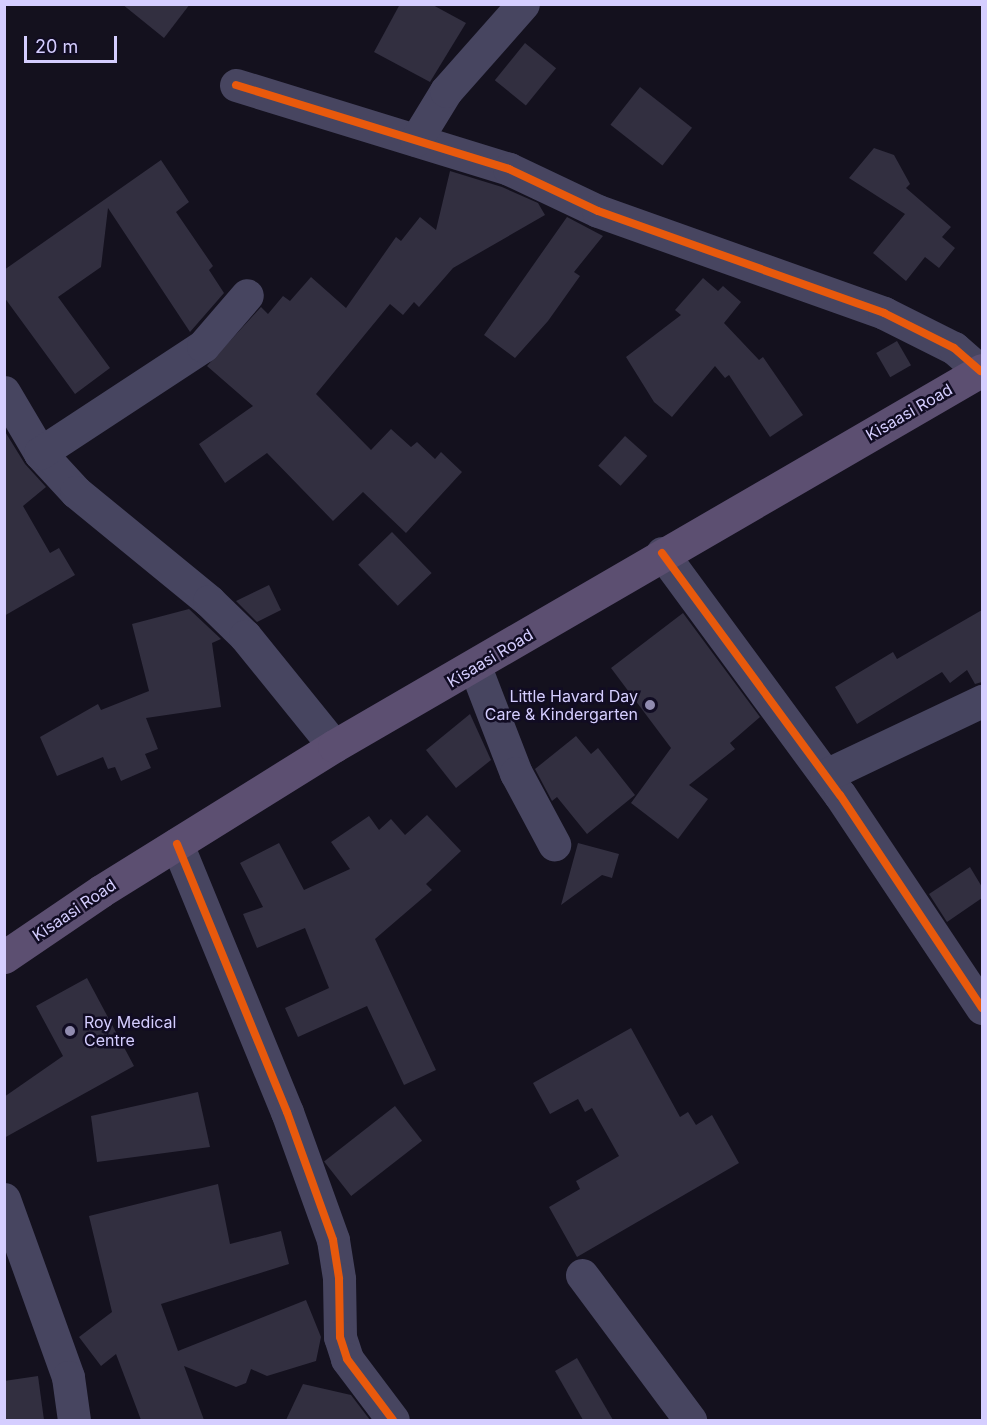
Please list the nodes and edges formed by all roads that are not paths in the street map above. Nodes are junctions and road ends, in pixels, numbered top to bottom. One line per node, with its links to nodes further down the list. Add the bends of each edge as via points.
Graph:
1 (523, 4): 3 (street, via 446,91)
2 (236, 85): 3 (street)
3 (416, 140): 5 (street, via 509,169 598,211 884,313 954,348)
4 (247, 295): 7 (street, via 203,346)
5 (981, 371): 8 (main road, Kisaasi Road)
6 (4, 392): 7 (street)
7 (40, 453): 11 (street, via 76,492 238,629)
8 (663, 553): 9 (main road, Kisaasi Road); 12 (street)
9 (475, 667): 11 (main road, Kisaasi Road); 14 (street, via 516,773)
10 (982, 701): 12 (street)
11 (334, 746): 13 (main road, Kisaasi Road)
12 (826, 775): 16 (street)
13 (177, 844): 15 (main road, Kisaasi Road); 20 (street, via 288,1112 333,1240 339,1279 340,1337 347,1359)
14 (554, 844)
15 (4, 957)
16 (982, 1008)
17 (4, 1199): 19 (street, via 68,1377)
18 (582, 1275): 21 (street)
19 (74, 1420)
20 (393, 1420)
21 (690, 1420)

